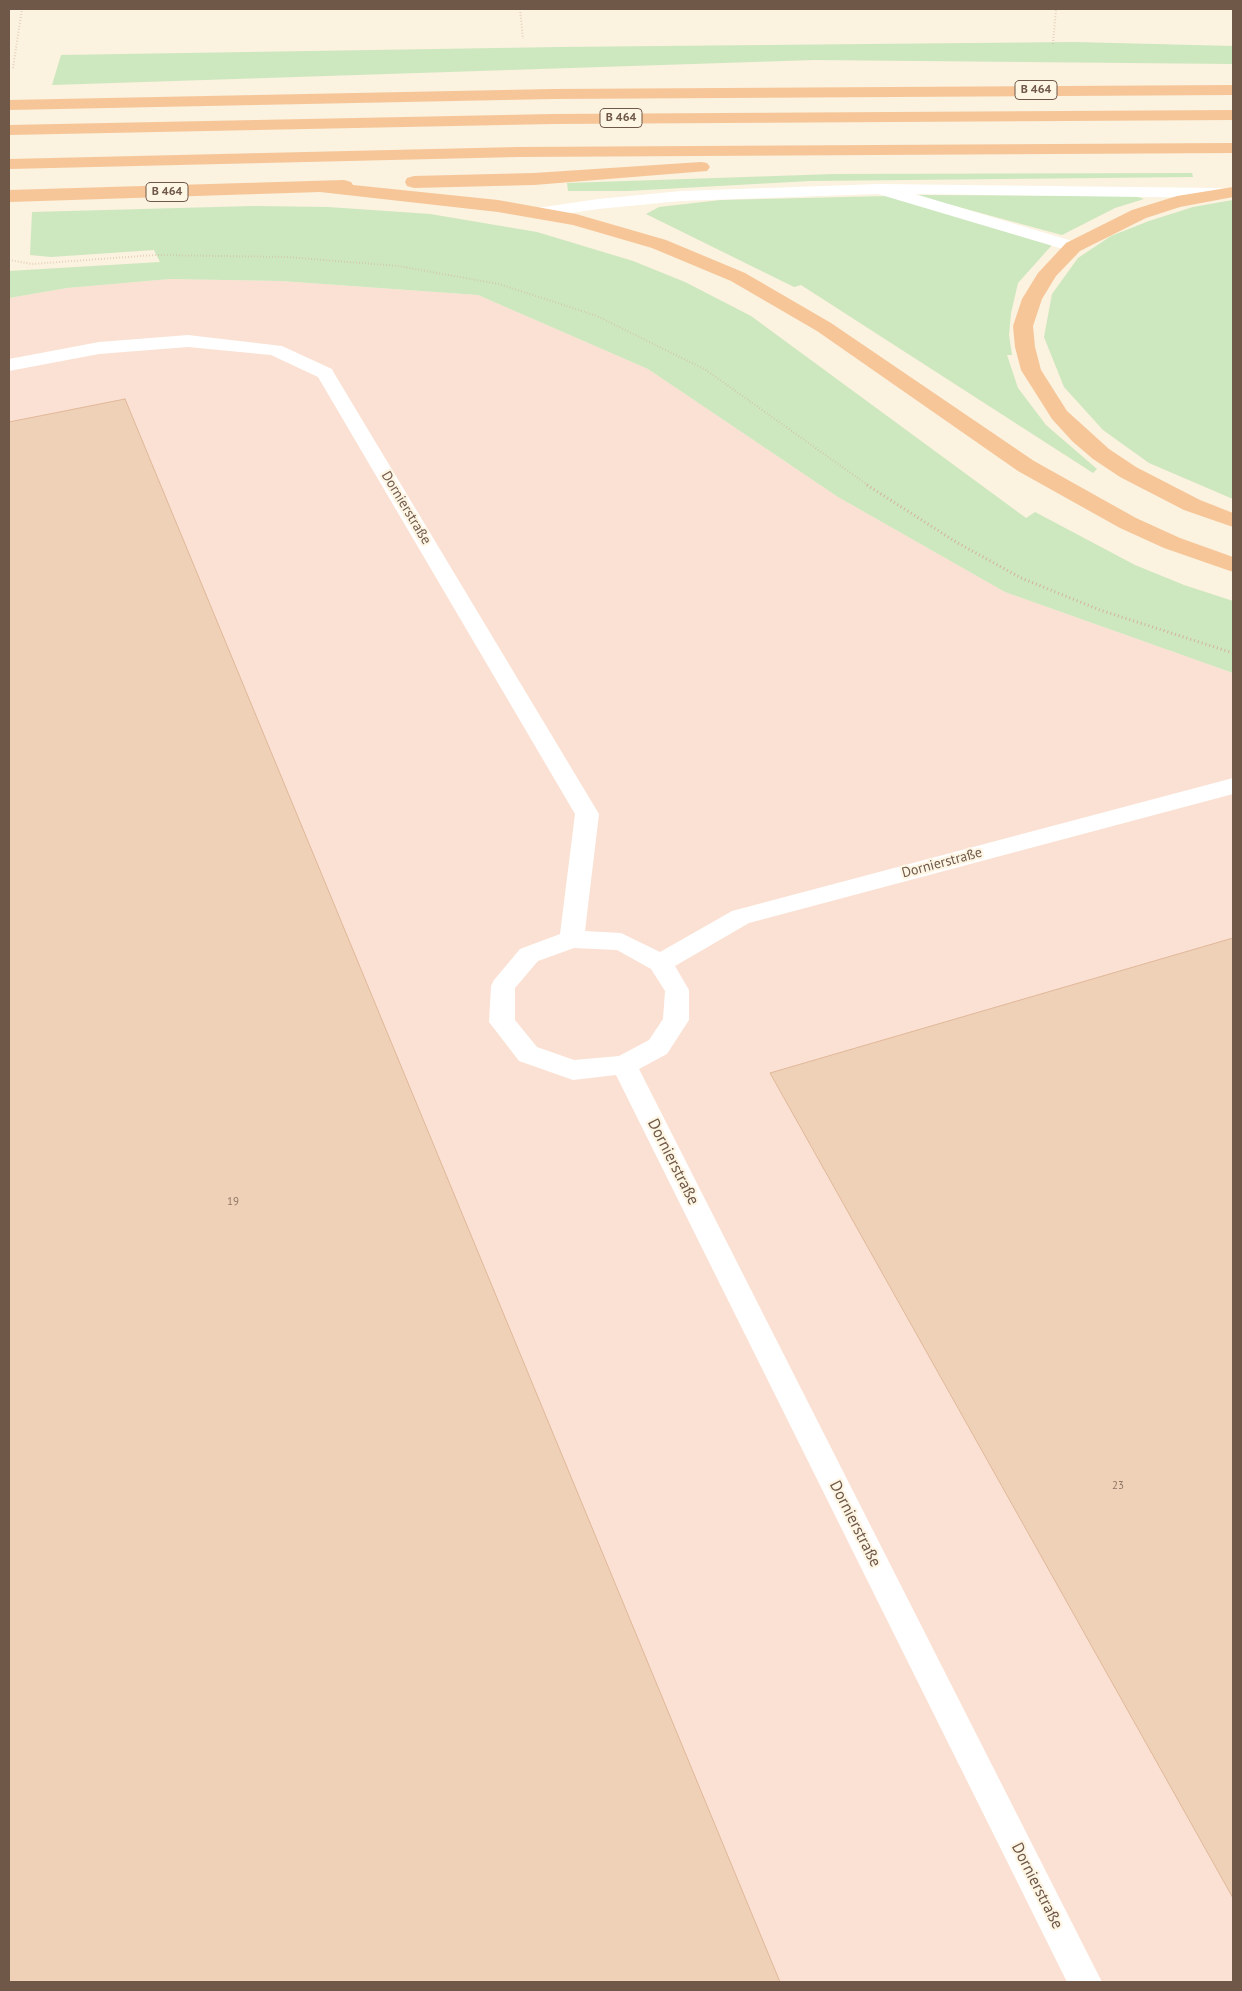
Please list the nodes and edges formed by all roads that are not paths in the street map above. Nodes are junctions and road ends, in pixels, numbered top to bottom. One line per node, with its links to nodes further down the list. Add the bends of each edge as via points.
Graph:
1 (1233, 90): 2 (highway, B 464, via 553,94)
2 (9, 105)
3 (1233, 115): 4 (highway, B 464, via 618,118)
4 (9, 130)
5 (1233, 148): 6 (highway, B 464)
6 (790, 150): 7 (highway, B 464, via 450,153); 8 (highway, B 464, via 693,168)
7 (9, 164)
8 (325, 188): 11 (highway, B 464); 12 (highway)
9 (879, 189): 10 (lane); 12 (lane, via 681,196); 13 (lane)
10 (1227, 192): 13 (highway, via 1139,214)
11 (9, 196)
12 (537, 213): 16 (highway, via 576,220 659,244 738,277 824,327 955,419 1090,503 1154,535)
13 (1072, 247): 15 (highway, via 1048,273 1032,299 1024,326 1031,370 1045,395 1080,436 1128,472 1192,505)
14 (9, 365): 18 (lane, Dornierstraße, via 99,348 188,341 274,350 326,373 587,814)
15 (1233, 520)
16 (1233, 565)
17 (1233, 786): 19 (lane, Dornierstraße, via 741,917)
18 (572, 939): 19 (lane, via 622,942); 20 (lane, via 530,955 503,986 502,1022 528,1054 573,1070)
19 (660, 963): 20 (lane, via 677,990 676,1020 658,1047)
20 (624, 1065): 21 (lane, Dornierstraße)
21 (1085, 1982)

